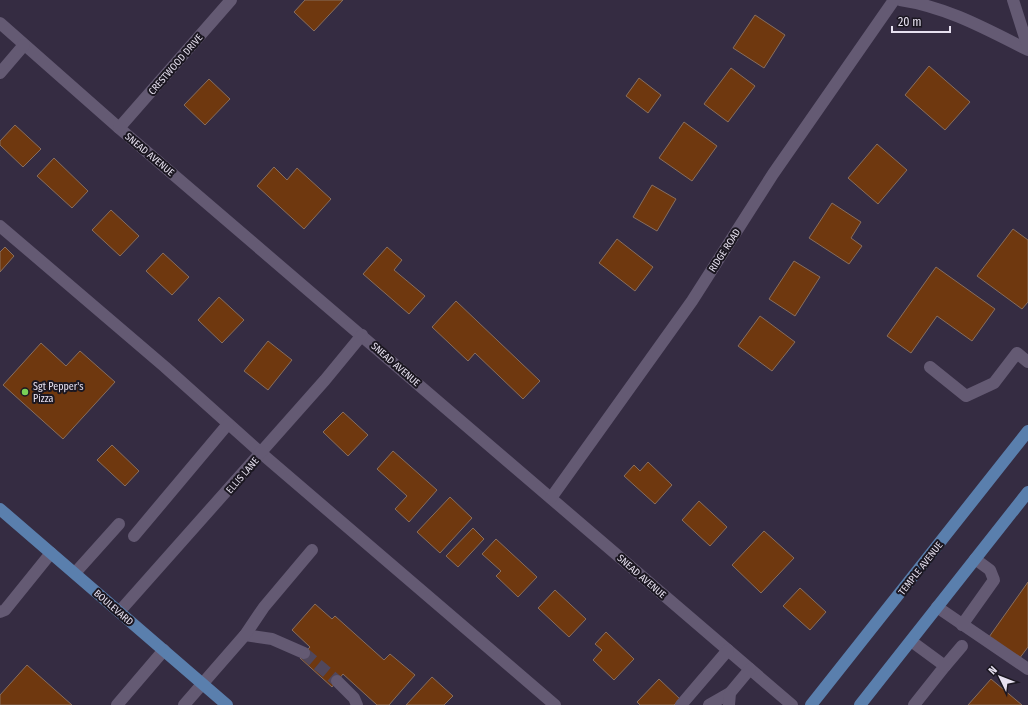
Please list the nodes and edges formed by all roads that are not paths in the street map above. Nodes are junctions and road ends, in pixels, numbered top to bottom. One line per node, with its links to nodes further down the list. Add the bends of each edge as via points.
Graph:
1 (231, 0): 10 (street, CRESTWOOD DRIVE)
2 (894, 0): 19 (street, RIDGE ROAD, via 773,174 692,301)
3 (900, 0): 8 (street, via 941,9 968,19)
4 (1013, 0): 7 (street)
5 (0, 23): 6 (street, SNEAD AVENUE)
6 (24, 45): 9 (street); 10 (street, SNEAD AVENUE)
7 (1028, 47)
8 (1028, 50)
9 (0, 73)
10 (119, 128): 12 (street, SNEAD AVENUE)
11 (0, 226): 15 (street)
12 (362, 335): 17 (street, ELLIS LANE); 19 (street, SNEAD AVENUE)
13 (1028, 362): 14 (street, via 1017,353 994,383 966,396)
14 (930, 367)
15 (228, 424): 17 (street); 22 (street)
16 (1028, 430): 51 (main road, TEMPLE AVENUE)
17 (261, 453): 29 (street, ELLIS LANE); 47 (street)
18 (1028, 492): 25 (main road)
19 (551, 498): 35 (street, SNEAD AVENUE)
20 (0, 509): 24 (main road, BOULEVARD)
21 (119, 524): 26 (street)
22 (134, 536)
23 (312, 550): 31 (street, via 264,606)
24 (51, 553): 26 (main road, BOULEVARD); 28 (street, via 5,610)
25 (975, 559): 27 (main road); 30 (street, via 990,570 994,580)
26 (75, 573): 29 (main road, BOULEVARD)
27 (937, 607): 30 (street); 32 (main road)
28 (0, 612)
29 (119, 612): 34 (main road, BOULEVARD)
30 (962, 625): 39 (street)
31 (245, 635): 36 (street, via 272,639); 41 (street)
32 (911, 641): 37 (street); 52 (main road)
33 (962, 646): 37 (street)
34 (164, 650): 41 (main road, BOULEVARD); 43 (street)
35 (728, 650): 38 (street, SNEAD AVENUE); 48 (street)
36 (304, 653)
37 (945, 666): 53 (street)
38 (750, 668): 42 (street); 50 (street, SNEAD AVENUE)
39 (1028, 669)
40 (337, 681): 46 (street, via 354,698)
41 (202, 683): 44 (street); 45 (main road, BOULEVARD)
42 (729, 699): 49 (street)
43 (117, 705)
44 (184, 705)
45 (227, 705)
46 (357, 705)
47 (555, 705)
48 (681, 705)
49 (709, 705)
50 (792, 705)
51 (812, 705)
52 (860, 705)
53 (914, 705)

